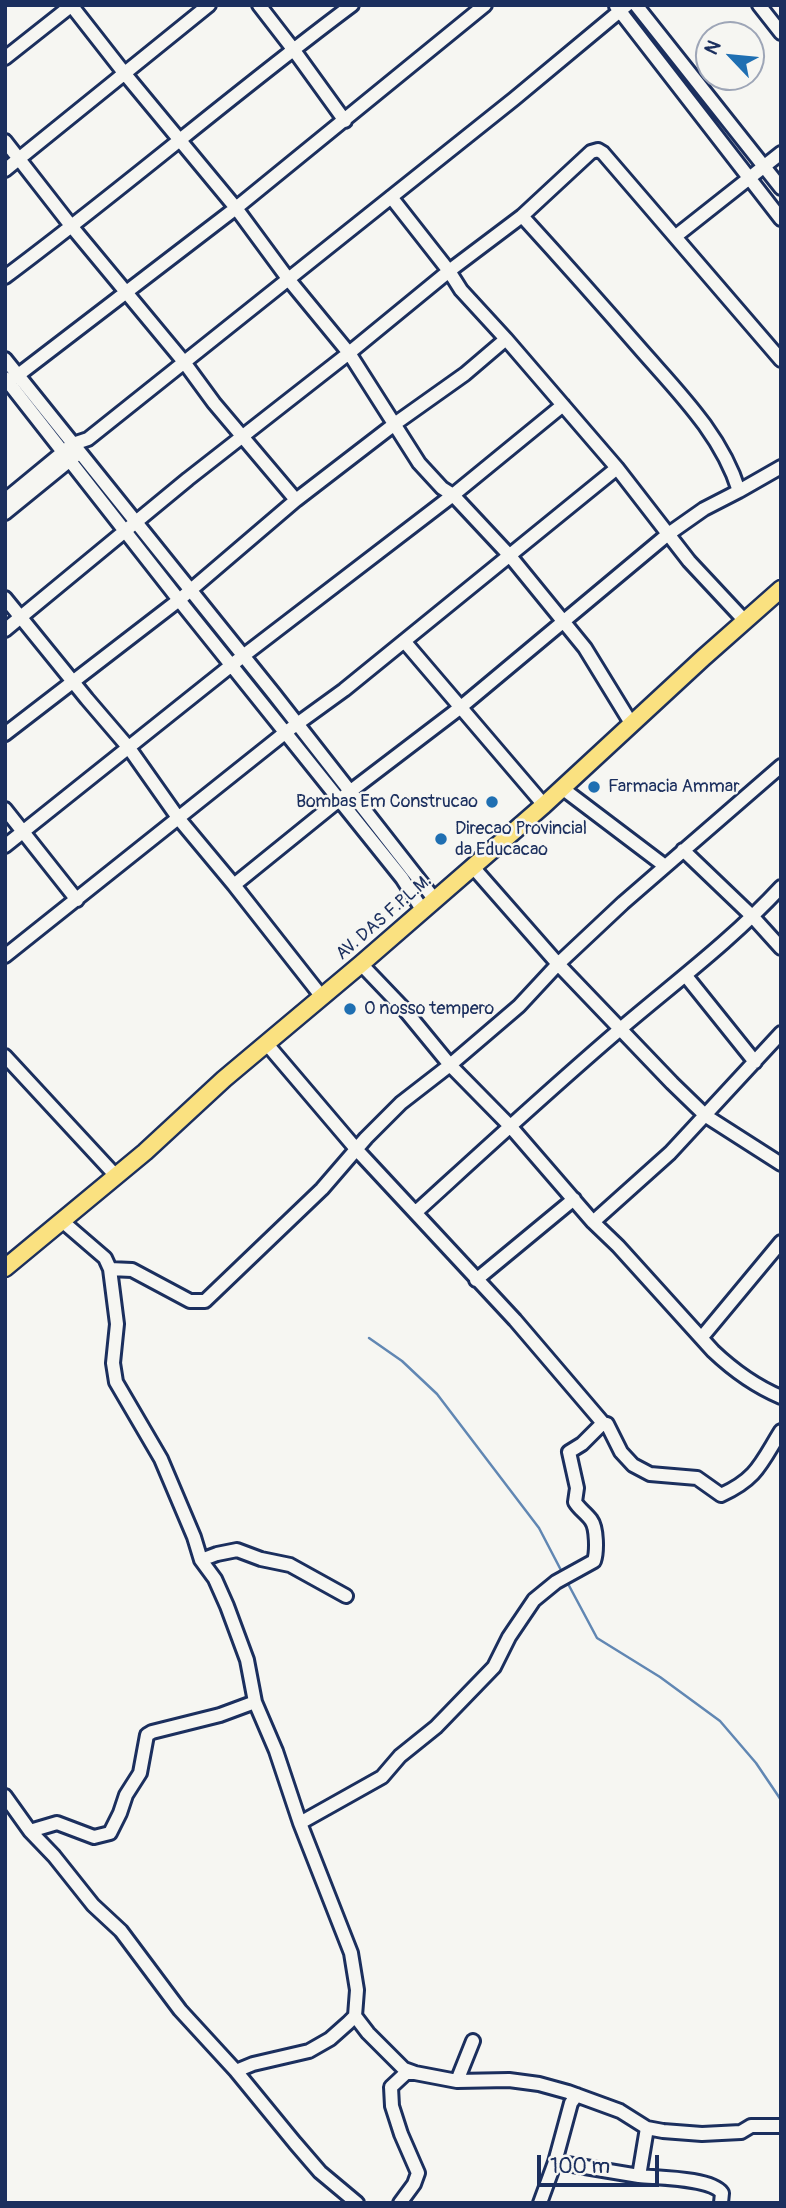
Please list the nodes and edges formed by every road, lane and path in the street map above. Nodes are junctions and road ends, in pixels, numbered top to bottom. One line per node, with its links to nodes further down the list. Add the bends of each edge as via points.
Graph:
1 (72, 5): 12 (street); 13 (street)
2 (209, 5): 13 (street)
3 (259, 5): 11 (street)
4 (352, 5): 11 (street)
5 (485, 5): 9 (street)
6 (636, 5): 19 (street)
7 (760, 5): 10 (street)
8 (621, 7): 21 (street); 23 (street)
9 (469, 10): 14 (street)
10 (781, 33)
11 (293, 49): 14 (street); 15 (street)
12 (5, 58)
13 (125, 74): 15 (street); 18 (street)
14 (345, 121): 24 (street)
15 (179, 139): 24 (street); 27 (street)
16 (5, 141): 18 (street)
17 (781, 153): 19 (street)
18 (19, 159): 20 (street); 27 (street)
19 (764, 167): 21 (street); 22 (street)
20 (5, 170)
21 (748, 179): 26 (street); 28 (street)
22 (781, 188)
23 (391, 197): 29 (street); 31 (street)
24 (236, 208): 31 (street); 32 (street)
25 (522, 216): 28 (street, via 598,150); 29 (street); 45 (street, via 706,426 731,467)
26 (781, 219)
27 (72, 227): 30 (street); 32 (street)
28 (676, 236): 36 (street)
29 (449, 271): 33 (street); 34 (street)
30 (5, 278)
31 (289, 280): 34 (street); 37 (street)
32 (127, 292): 37 (street); 38 (street)
33 (506, 339): 39 (street); 40 (street)
34 (349, 353): 40 (street); 41 (street)
35 (5, 359): 38 (street)
36 (781, 360)
37 (184, 362): 41 (street); 42 (street)
38 (9, 380): 42 (street)
39 (564, 405): 44 (street); 46 (street)
40 (396, 424): 46 (street, via 419,463); 48 (street)
41 (243, 436): 48 (street); 50 (street)
42 (72, 452): 47 (street); 49 (street); 50 (street)
43 (781, 467): 45 (street)
44 (617, 468): 51 (street); 52 (street)
45 (739, 491): 51 (street)
46 (453, 495): 52 (street); 62 (street)
47 (5, 500)
48 (296, 500): 54 (street)
49 (5, 513)
50 (131, 527): 54 (street); 56 (street); 57 (street)
51 (667, 535): 58 (street); 59 (street)
52 (510, 556): 58 (street); 61 (street)
53 (781, 589): 59 (main road, AV. DAS F.P.L.M.)
54 (190, 590): 56 (street); 62 (street)
55 (5, 598): 57 (street)
56 (179, 600): 63 (street); 64 (street)
57 (22, 618): 60 (street); 64 (street)
58 (564, 620): 65 (street); 67 (street)
59 (745, 621): 67 (main road, AV. DAS F.P.L.M.)
60 (5, 630)
61 (404, 641): 65 (street); 66 (street)
62 (243, 656): 63 (street); 66 (street)
63 (232, 665): 68 (street); 70 (street)
64 (74, 683): 69 (street); 70 (street)
65 (461, 707): 73 (street); 74 (street)
66 (297, 723): 68 (street); 73 (street)
67 (631, 723): 72 (main road, AV. DAS F.P.L.M.)
68 (286, 732): 73 (street); 76 (street)
69 (5, 734)
70 (130, 748): 76 (street); 77 (street)
71 (781, 766): 79 (street)
72 (562, 788): 74 (main road, AV. DAS F.P.L.M.); 81 (street)
73 (345, 796): 82 (street); 85 (street, via 402,878)
74 (544, 805): 80 (main road, AV. DAS F.P.L.M.)
75 (5, 809): 77 (street)
76 (179, 819): 82 (street); 84 (street)
77 (23, 832): 78 (street); 84 (street)
78 (5, 846)
79 (683, 850): 81 (street); 86 (street)
80 (472, 866): 85 (main road, AV. DAS F.P.L.M.); 90 (street)
81 (665, 866): 90 (street)
82 (234, 885): 92 (street)
83 (781, 887): 86 (street)
84 (77, 900): 88 (street)
85 (429, 905): 89 (main road, AV. DAS F.P.L.M.)
86 (753, 917): 87 (street); 91 (street)
87 (781, 948)
88 (5, 956)
89 (362, 964): 92 (main road, AV. DAS F.P.L.M.); 99 (street)
90 (558, 964): 93 (street); 99 (street, via 519,1006)
91 (686, 976): 93 (street); 98 (street)
92 (321, 997): 96 (main road, AV. DAS F.P.L.M.)
93 (620, 1030): 101 (street); 102 (street)
94 (781, 1033): 98 (street)
95 (5, 1043): 100 (street)
96 (266, 1043): 103 (street); 105 (main road, AV. DAS F.P.L.M.)
97 (5, 1056): 100 (street)
98 (755, 1062): 101 (street)
99 (450, 1065): 102 (street); 103 (street, via 401,1103)
100 (30, 1081): 105 (street)
101 (706, 1116): 104 (street); 109 (street)
102 (510, 1126): 106 (street); 107 (street)
103 (357, 1150): 107 (street); 112 (street, via 205,1301 190,1301 132,1270)
104 (779, 1160)
105 (116, 1176): 108 (main road, AV. DAS F.P.L.M.)
106 (574, 1199): 109 (street); 113 (street)
107 (416, 1212): 113 (street)
108 (62, 1221): 111 (main road, AV. DAS F.P.L.M.); 112 (street, via 98,1252)
109 (593, 1222): 114 (street)
110 (781, 1242): 114 (street)
111 (5, 1268)
112 (110, 1269): 118 (street, via 117,1324 116,1382 161,1459)
113 (476, 1280): 116 (street)
114 (702, 1337): 115 (street, via 727,1365)
115 (781, 1397)
116 (603, 1423): 117 (street, via 633,1465 650,1474 697,1478 721,1496 748,1480); 122 (street, via 569,1452 577,1488 575,1502 594,1527 594,1561 534,1600 494,1667 382,1777)
117 (781, 1431)
118 (201, 1560): 119 (street, via 237,1550 290,1564); 120 (street, via 227,1606 247,1660)
119 (346, 1596)
120 (255, 1702): 122 (street); 123 (street, via 147,1735 140,1773 110,1833 94,1837 57,1823)
121 (5, 1796): 123 (street)
122 (300, 1823): 124 (street, via 351,1953 357,1990)
123 (30, 1831): 126 (street, via 121,1931 180,2010)
124 (355, 2016): 126 (street, via 309,2051); 127 (street, via 404,2069)
125 (473, 2041): 128 (street)
126 (236, 2071): 134 (street, via 320,2172)
127 (415, 2073): 128 (street); 135 (street, via 407,2073 391,2087 392,2106 418,2173)
128 (457, 2081): 129 (street, via 509,2080)
129 (577, 2095): 131 (street, via 620,2111); 132 (street)
130 (781, 2126): 131 (street, via 702,2134)
131 (647, 2128): 133 (street)
132 (555, 2162): 133 (street); 136 (street)
133 (639, 2176): 137 (street, via 718,2187 723,2193)
134 (357, 2203)
135 (400, 2203)
136 (540, 2203)
137 (721, 2203)

